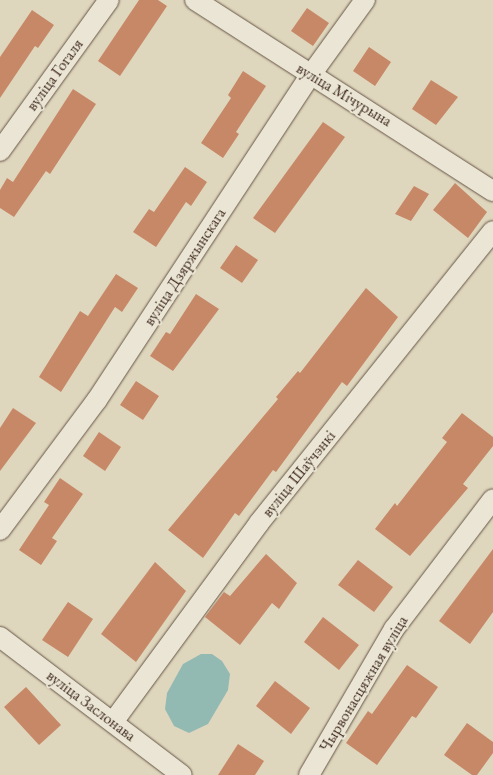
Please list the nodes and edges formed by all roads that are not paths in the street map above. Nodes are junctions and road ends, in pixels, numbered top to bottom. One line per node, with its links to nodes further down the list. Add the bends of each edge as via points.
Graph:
1 (109, 0): 5 (street, вуліца Гогаля)
2 (195, 0): 4 (street, вуліца Мічурына)
3 (365, 0): 4 (street, вуліца Дзяржынскага)
4 (310, 76): 6 (street, вуліца Мічурына, via 364,106); 9 (street, вуліца Дзяржынскага, via 97,400)
5 (0, 151)
6 (493, 191)
7 (493, 231): 11 (street, вуліца Шаўчэнкі, via 259,523)
8 (493, 499): 13 (street, Чырвонасцяжная вуліца, via 394,629)
9 (0, 530)
10 (0, 637): 11 (street, вуліца Заслонава)
11 (113, 722): 12 (street, вуліца Заслонава)
12 (182, 775)
13 (309, 775)

